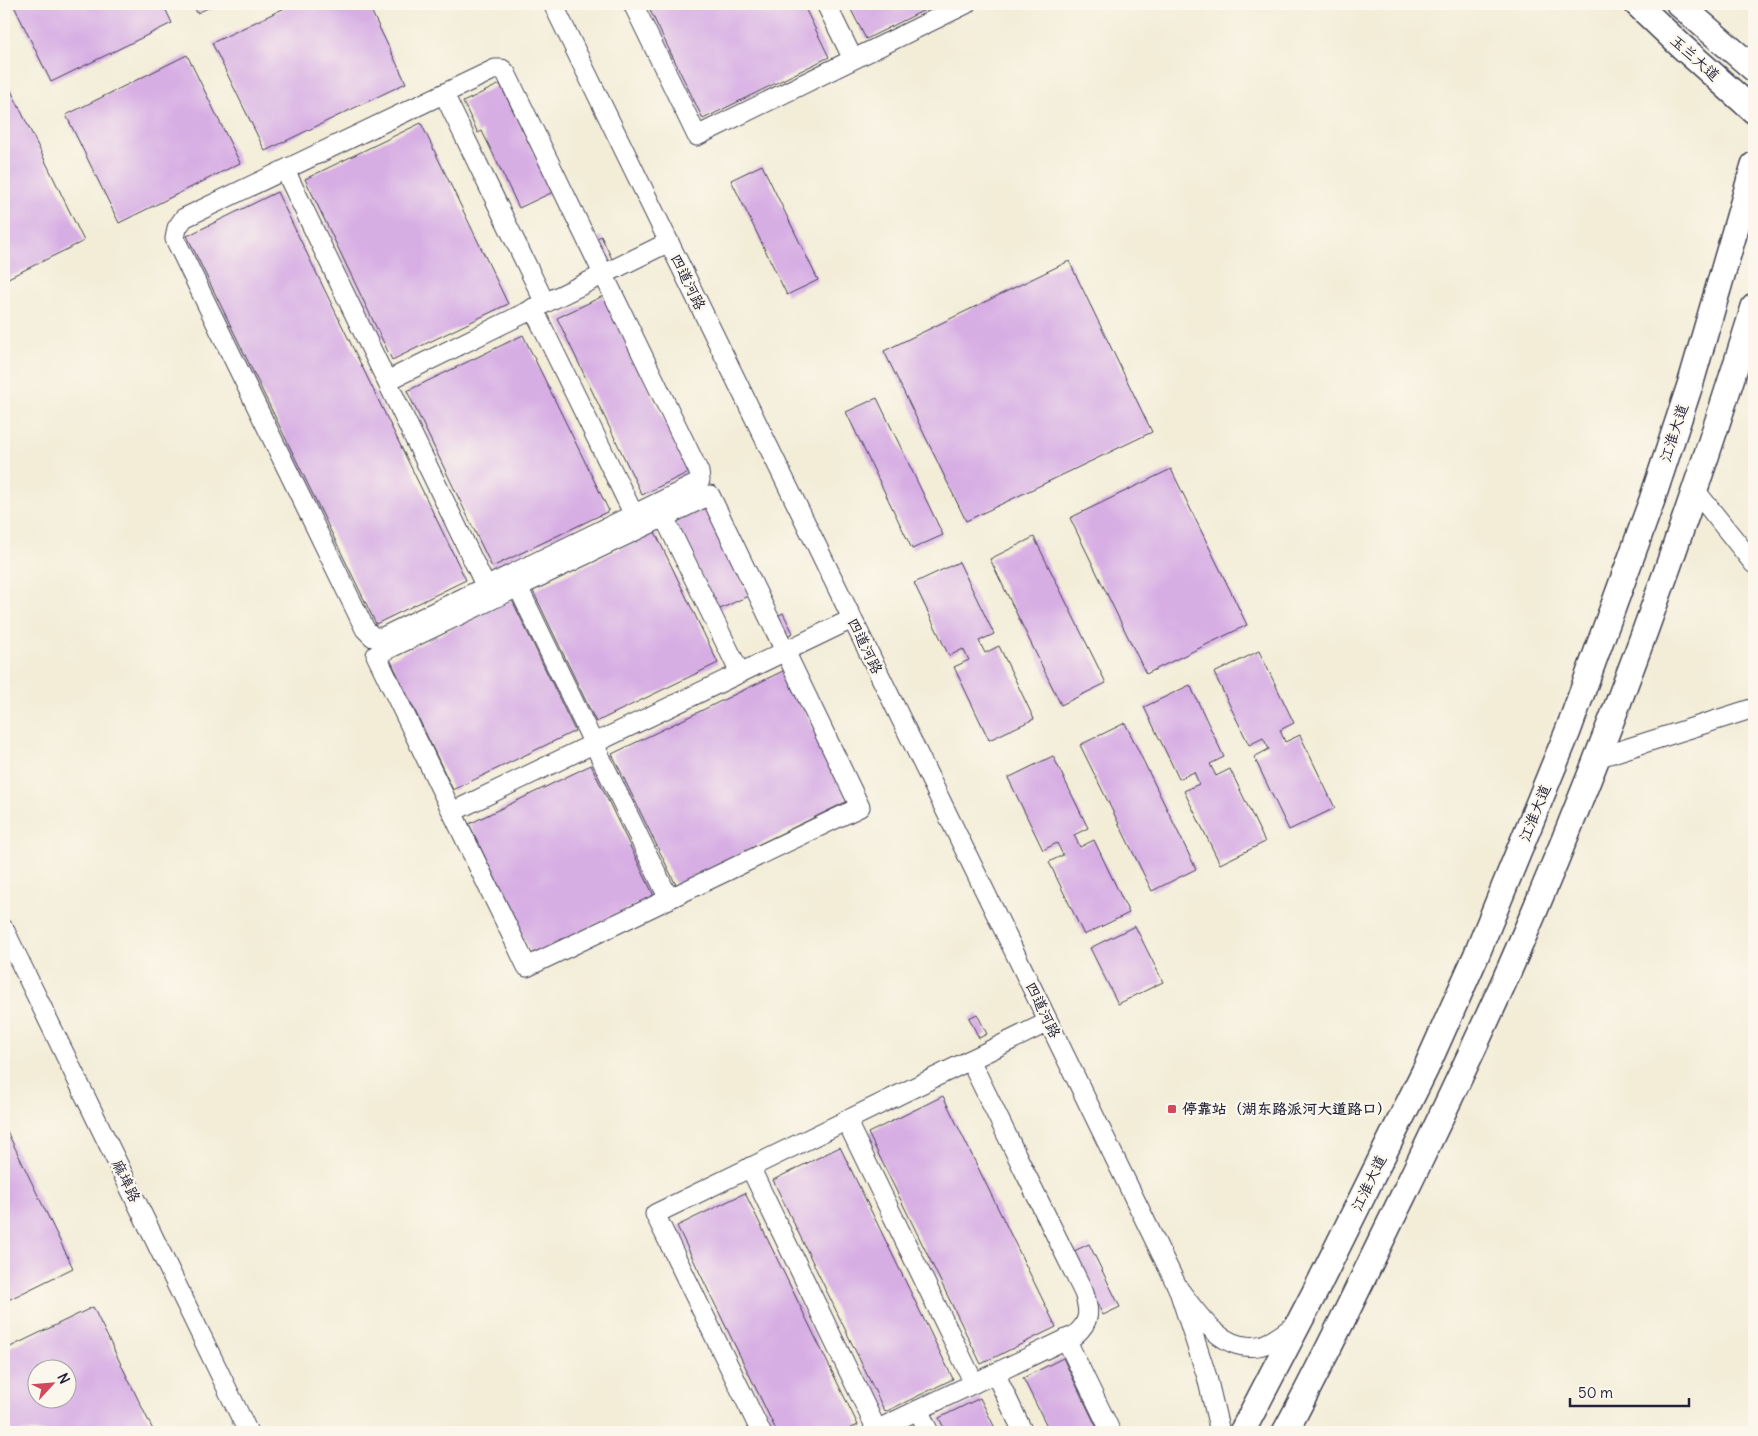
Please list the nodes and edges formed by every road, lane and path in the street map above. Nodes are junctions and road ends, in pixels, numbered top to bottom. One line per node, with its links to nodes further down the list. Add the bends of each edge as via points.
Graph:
1 (553, 4): 13 (street, 四道河路)
2 (633, 4): 7 (street, via 697,136)
3 (826, 4): 7 (street)
4 (966, 4): 7 (street)
5 (1638, 4): 10 (main road, 玉兰大道)
6 (1679, 4): 8 (main road, 玉兰大道)
7 (853, 59)
8 (1754, 69)
9 (444, 94): 12 (street); 14 (street, via 495,69 506,73); 15 (street)
10 (1754, 111)
11 (1754, 166): 38 (main road, 江淮大道, via 1691,382 1652,500 1568,730 1476,956 1426,1068)
12 (285, 170): 17 (street); 22 (street, via 184,218 177,228 176,240 184,257 365,629 373,637 383,637)
13 (669, 242): 14 (street); 24 (street, 四道河路)
14 (603, 274): 15 (street); 19 (street, via 699,472 700,480 696,484)
15 (539, 306): 17 (street); 19 (street)
16 (1754, 307): 18 (main road)
17 (387, 381): 22 (street)
18 (1695, 490): 21 (street); 29 (main road)
19 (634, 515): 22 (street)
20 (664, 517): 23 (street); 25 (street, via 710,495); 26 (street)
21 (1754, 564)
22 (486, 587)
23 (518, 587): 28 (street); 30 (street, via 376,655)
24 (852, 619): 25 (street); 33 (street, 四道河路)
25 (785, 651): 26 (street); 31 (street, via 860,807)
26 (740, 673): 28 (street)
27 (1754, 708): 29 (street)
28 (594, 744): 30 (street); 31 (street)
29 (1596, 758): 51 (main road, via 1558,856 1458,1083)
30 (452, 812): 31 (street, via 527,968)
31 (669, 899)
32 (4, 929): 44 (street, 麻埠路)
33 (1048, 1022): 34 (street); 37 (street, 四道河路)
34 (970, 1060): 35 (street); 39 (street, via 1089,1307 1083,1328)
35 (846, 1120): 36 (street); 41 (street)
36 (750, 1167): 43 (street); 45 (street, via 655,1214)
37 (1178, 1288): 38 (street, via 1204,1323 1222,1337 1242,1346 1259,1346); 49 (street, via 1207,1377)
38 (1301, 1320): 50 (main road, 江淮大道)
39 (1066, 1339): 40 (street); 48 (street)
40 (994, 1374): 41 (street); 47 (street)
41 (974, 1383): 42 (street)
42 (918, 1410): 43 (street); 46 (street)
43 (874, 1431)
44 (248, 1432)
45 (761, 1432)
46 (929, 1432)
47 (1023, 1432)
48 (1111, 1432)
49 (1220, 1432)
50 (1242, 1432)
51 (1285, 1432)

